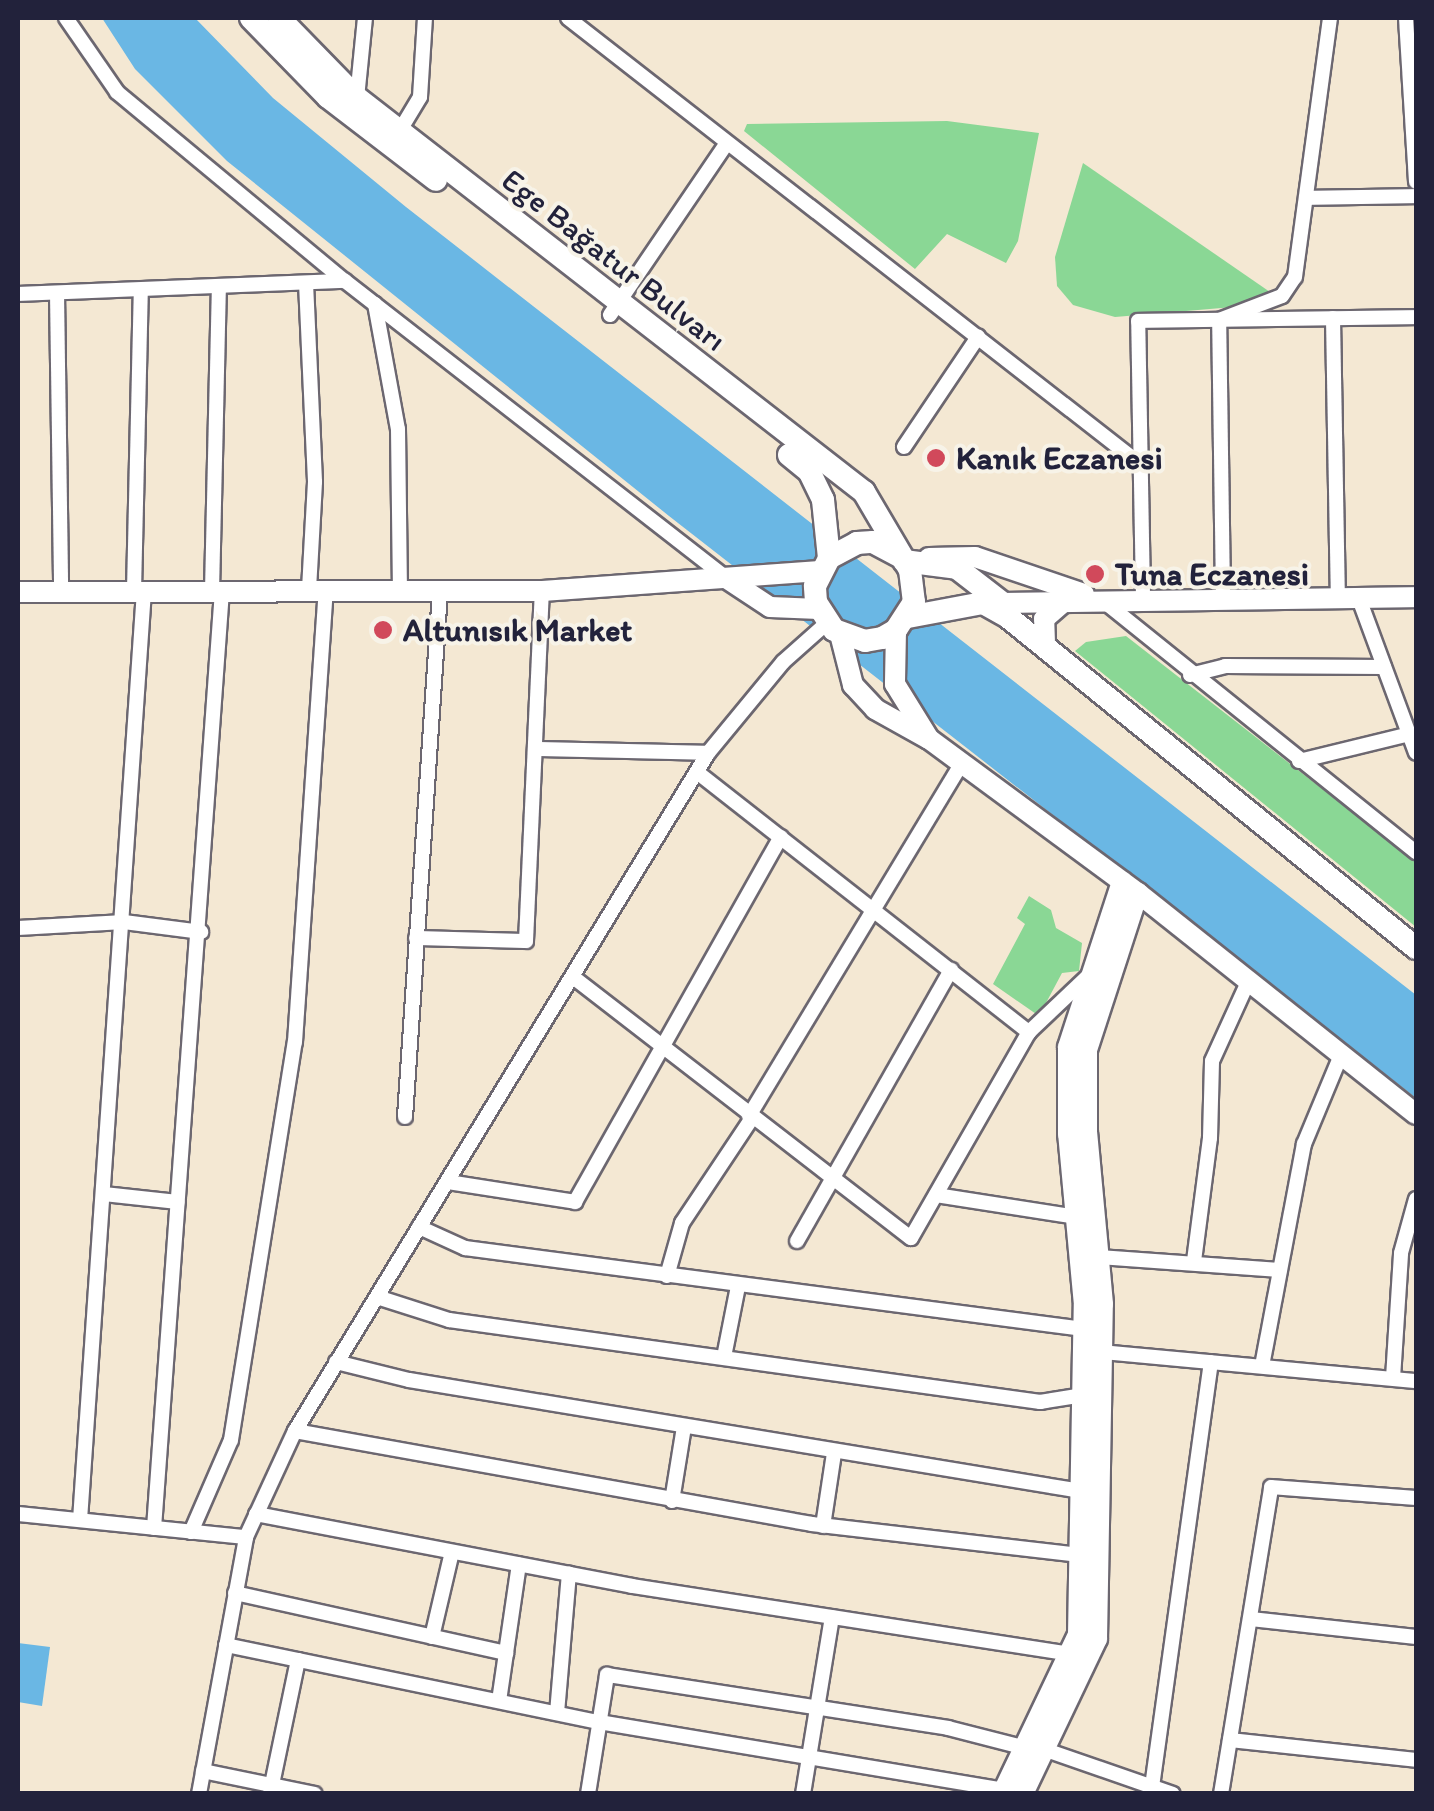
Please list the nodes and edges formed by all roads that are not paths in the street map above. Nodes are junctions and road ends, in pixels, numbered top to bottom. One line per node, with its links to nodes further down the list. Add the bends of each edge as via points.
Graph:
1 (66, 18): 17 (street, via 117,92)
2 (251, 18): 9 (main road, Ege Bağatur Bulvarı)
3 (365, 18): 10 (street)
4 (426, 18): 12 (street, via 420,97)
5 (568, 18): 13 (street)
6 (1330, 18): 16 (street)
7 (1406, 18): 11 (street)
8 (287, 22): 9 (street); 10 (main road, Ege Bağatur Bulvarı)
9 (288, 58): 24 (main road, Ege Bağatur Bulvarı, via 328,97)
10 (357, 98): 12 (main road, Ege Bağatur Bulvarı)
11 (1414, 115): 14 (street)
12 (399, 132): 24 (main road, Ege Bağatur Bulvarı)
13 (727, 143): 24 (street); 28 (street)
14 (1416, 182)
15 (1416, 196): 16 (street)
16 (1306, 198): 27 (street, via 1295,277 1282,296)
17 (345, 281): 18 (street); 23 (street)
18 (306, 283): 19 (street); 37 (street)
19 (218, 287): 20 (street); 36 (street)
20 (141, 290): 21 (street); 35 (street)
21 (57, 292): 22 (street); 34 (street)
22 (18, 294)
23 (375, 304): 33 (street); 41 (street, via 398,429)
24 (614, 310): 31 (main road, Ege Bağatur Bulvarı, via 864,492); 32 (main road, Ege Bağatur Bulvarı, via 809,471 823,500)
25 (1416, 316): 26 (street)
26 (1334, 318): 27 (street); 44 (street)
27 (1219, 320): 30 (street, via 1138,321); 43 (street)
28 (978, 338): 29 (street); 30 (street)
29 (904, 446)
30 (1140, 464): 42 (street)
31 (910, 559): 32 (main road, via 872,542 841,548); 46 (main road, via 975,558); 48 (main road, via 957,568); 50 (main road, via 914,585)
32 (824, 564): 33 (main road); 49 (main road)
33 (729, 580): 39 (main road); 49 (main road, via 770,606)
34 (61, 591): 35 (main road); 40 (main road)
35 (139, 591): 36 (main road); 66 (street)
36 (217, 591): 37 (main road); 68 (street)
37 (317, 591): 41 (main road); 116 (street, via 295,1042 230,1440)
38 (440, 591): 39 (main road); 41 (main road); 69 (street)
39 (542, 591): 56 (street)
40 (18, 592)
41 (400, 592)
42 (1143, 596): 43 (main road); 46 (main road)
43 (1223, 596): 44 (main road)
44 (1348, 596): 45 (main road); 52 (street)
45 (1416, 597)
46 (1100, 599): 47 (main road); 53 (street)
47 (1068, 600): 48 (main road); 51 (main road, via 1044,619)
48 (993, 603): 50 (main road); 51 (main road)
49 (829, 622): 50 (main road, via 865,641); 55 (main road, via 853,685 888,718); 57 (street, via 783,662)
50 (902, 624): 55 (main road, via 895,684)
51 (1045, 642): 70 (main road)
52 (1384, 667): 53 (street, via 1226,666); 54 (street)
53 (1190, 676): 59 (street)
54 (1410, 734): 58 (street); 59 (street)
55 (929, 739): 60 (main road)
56 (535, 749): 57 (street); 69 (street, via 526,940)
57 (708, 753): 61 (street)
58 (1416, 753)
59 (1299, 761): 63 (street)
60 (962, 764): 64 (main road); 65 (street)
61 (697, 772): 62 (street); 72 (street)
62 (781, 837): 65 (street); 76 (street)
63 (1416, 852)
64 (1130, 888): 73 (main road); 74 (main road); 90 (main road, via 1087,1050)
65 (874, 909): 71 (street); 80 (street)
66 (124, 922): 67 (street); 68 (street); 83 (street)
67 (18, 928)
68 (202, 932): 86 (street)
69 (416, 938): 79 (street)
70 (1416, 948)
71 (951, 970): 75 (street); 81 (street)
72 (573, 977): 76 (street); 82 (street)
73 (1086, 978): 75 (street); 87 (main road, via 1068,1047)
74 (1248, 982): 77 (main road); 91 (street, via 1212,1061)
75 (1029, 1032): 84 (street)
76 (662, 1050): 80 (street); 82 (street, via 575,1202)
77 (1341, 1055): 78 (main road); 92 (street, via 1304,1144)
78 (1416, 1114)
79 (405, 1117)
80 (751, 1117): 81 (street); 93 (street, via 682,1223)
81 (830, 1176): 84 (street, via 911,1238); 89 (street)
82 (448, 1182): 88 (street)
83 (104, 1194): 86 (street); 113 (street)
84 (936, 1195): 87 (street)
85 (1416, 1199): 102 (street, via 1401,1254)
86 (178, 1202): 115 (street)
87 (1076, 1217): 96 (main road)
88 (419, 1227): 93 (street, via 466,1248); 95 (street)
89 (797, 1241)
90 (1099, 1256): 91 (street); 97 (main road)
91 (1194, 1261): 92 (street)
92 (1280, 1270): 101 (street)
93 (667, 1276): 94 (street)
94 (738, 1286): 96 (street); 98 (street)
95 (377, 1296): 98 (street, via 449,1320); 99 (street)
96 (1084, 1330): 104 (main road)
97 (1102, 1352): 100 (street); 136 (main road, via 1097,1639)
98 (724, 1357): 104 (street, via 1040,1402)
99 (336, 1362): 105 (street); 106 (street)
100 (1212, 1362): 101 (street); 141 (street)
101 (1262, 1366): 102 (street)
102 (1393, 1378): 103 (street)
103 (1416, 1380)
104 (1082, 1395): 108 (main road)
105 (684, 1427): 107 (street); 110 (street)
106 (295, 1431): 110 (street); 112 (street)
107 (834, 1453): 108 (street); 114 (street)
108 (1081, 1491): 119 (main road)
109 (1416, 1498): 124 (street, via 1271,1486)
110 (672, 1500): 114 (street)
111 (18, 1514): 113 (street)
112 (256, 1514): 117 (street); 118 (street)
113 (80, 1520): 115 (street)
114 (823, 1526): 119 (street)
115 (154, 1528): 116 (street)
116 (191, 1532): 117 (street)
117 (246, 1537): 122 (street)
118 (452, 1552): 120 (street); 125 (street)
119 (1080, 1556): 129 (main road, via 1078,1636)
120 (520, 1564): 121 (street); 128 (street)
121 (569, 1574): 123 (street); 133 (street)
122 (235, 1593): 125 (street); 127 (street)
123 (832, 1617): 129 (street); 132 (street)
124 (1251, 1619): 126 (street); 135 (street)
125 (432, 1637): 128 (street)
126 (1416, 1637)
127 (226, 1645): 130 (street); 139 (street)
128 (506, 1653): 131 (street)
129 (1070, 1654): 136 (main road)
130 (298, 1660): 131 (street); 140 (street)
131 (499, 1702): 133 (street)
132 (814, 1707): 134 (street, via 607,1675); 136 (street); 137 (street)
133 (557, 1713): 134 (street)
134 (599, 1722): 137 (street); 145 (street)
135 (1230, 1740): 138 (street); 148 (street)
136 (1036, 1749): 141 (street); 142 (main road)
137 (806, 1753): 142 (street); 146 (street)
138 (1416, 1760)
139 (203, 1771): 140 (street); 143 (street)
140 (271, 1789): 144 (street)
141 (1152, 1791): 147 (street)
142 (1009, 1792)
143 (199, 1794)
144 (315, 1794)
145 (588, 1794)
146 (804, 1794)
147 (1173, 1794)
148 (1221, 1794)

